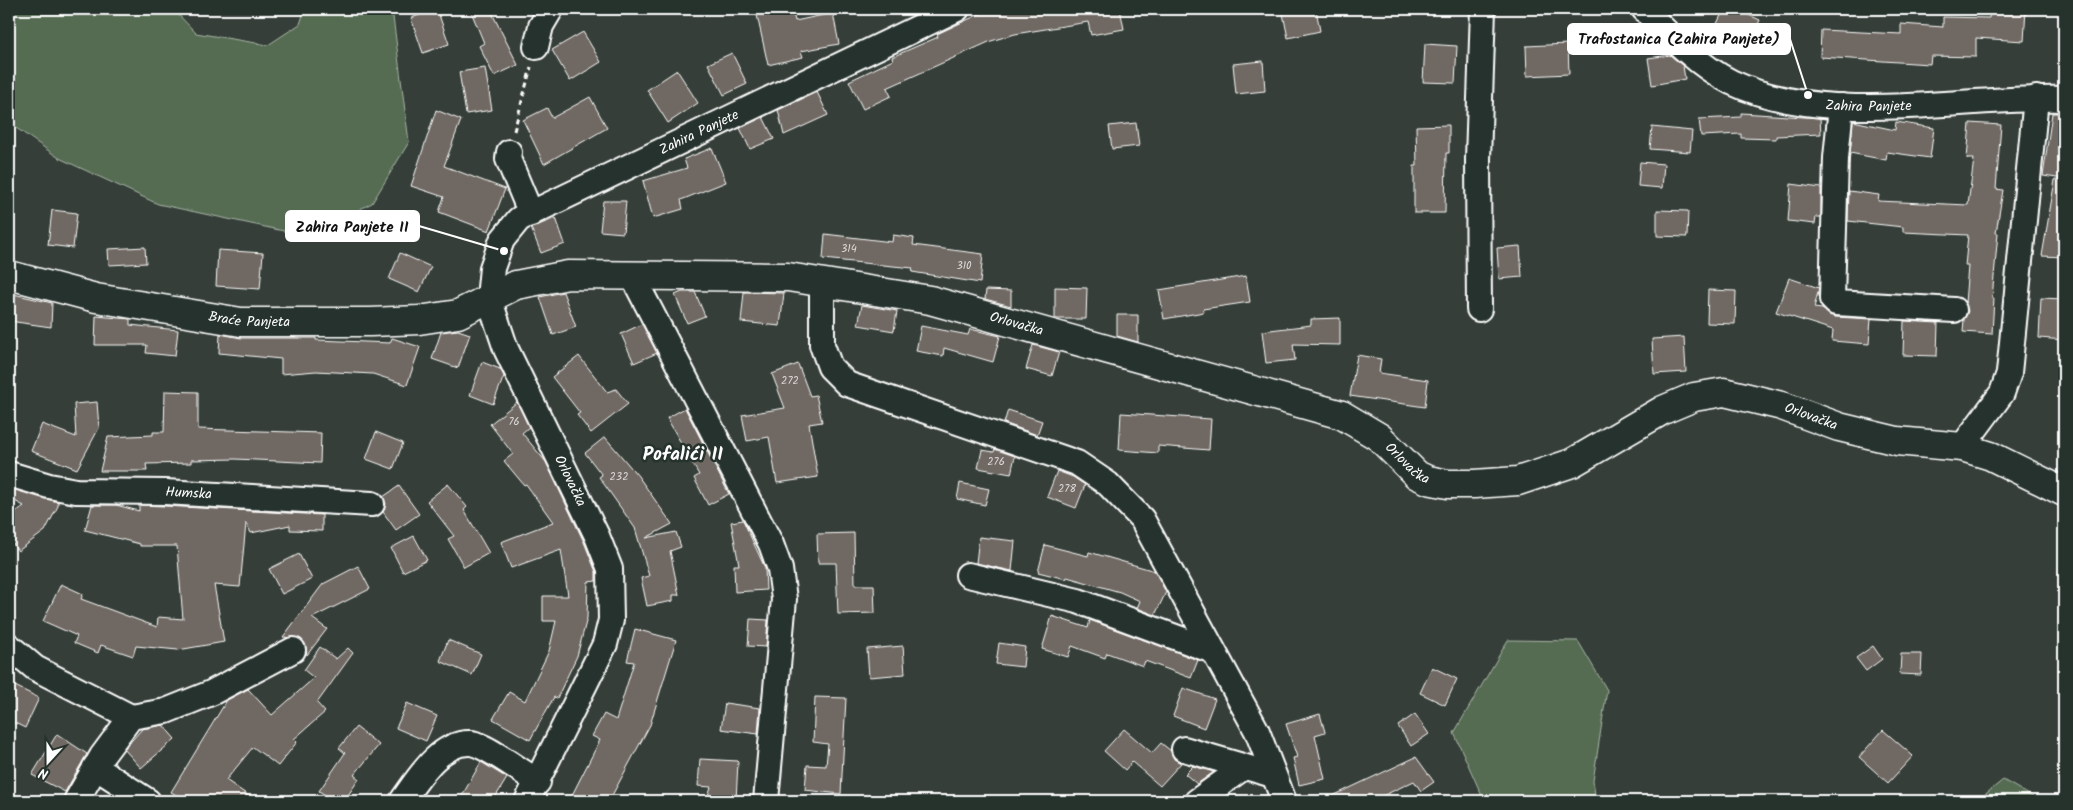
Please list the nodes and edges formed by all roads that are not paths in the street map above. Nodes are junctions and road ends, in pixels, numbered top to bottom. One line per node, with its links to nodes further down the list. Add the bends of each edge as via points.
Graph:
1 (551, 9): 5 (street, via 541,26)
2 (957, 9): 10 (street, Zahira Panjete)
3 (1483, 9): 15 (street, via 1478,159)
4 (1644, 9): 8 (street, Zahira Panjete, via 1681,48 1730,82 1774,98)
5 (536, 47)
6 (2036, 98): 7 (street, Zahira Panjete); 8 (street, Zahira Panjete, via 1929,106); 17 (street, via 2009,373 2002,394)
7 (2064, 99)
8 (1841, 106): 16 (street, via 1836,158 1832,299 1836,303)
9 (509, 152): 10 (street, via 508,159)
10 (531, 214): 14 (street, Zahira Panjete, via 520,219 502,240 492,268)
11 (9, 275): 14 (street, Braće Panjeta, via 96,298 241,322 419,320 458,314)
12 (633, 276): 13 (street, Orlovačka, via 788,277); 14 (street, Orlovačka, via 568,275 540,279 516,285); 34 (street, via 735,471 780,569 784,599)
13 (822, 283): 17 (street, Orlovačka, via 930,300 1342,415 1379,437 1417,475 1448,484 1518,481 1572,463 1663,410 1694,397 1724,392 1897,441); 24 (street, via 822,345 830,367 847,384 1077,463 1108,484 1142,519)
14 (489, 298): 30 (street, Orlovačka, via 506,349 597,536 610,569 612,588 611,620 605,644)
15 (1479, 309)
16 (1954, 310)
17 (1962, 447): 19 (street, Orlovačka, via 1991,456)
18 (9, 474): 20 (street, Humska, via 76,491 165,492)
19 (2064, 492)
20 (372, 504)
21 (968, 575): 24 (street, via 1078,601)
22 (9, 646): 25 (street, via 35,668)
23 (293, 650): 25 (street, via 210,693 166,711)
24 (1213, 651): 29 (street, via 1257,730)
25 (131, 716): 27 (street)
26 (1184, 749): 28 (street)
27 (96, 766): 31 (street); 32 (street)
28 (1244, 767): 29 (street); 35 (street)
29 (1273, 775): 36 (street)
30 (533, 792): 33 (street, via 507,761 472,743 458,745 439,755)
31 (76, 801)
32 (148, 801)
33 (402, 801)
34 (766, 801)
35 (1197, 801)
36 (1284, 801)

